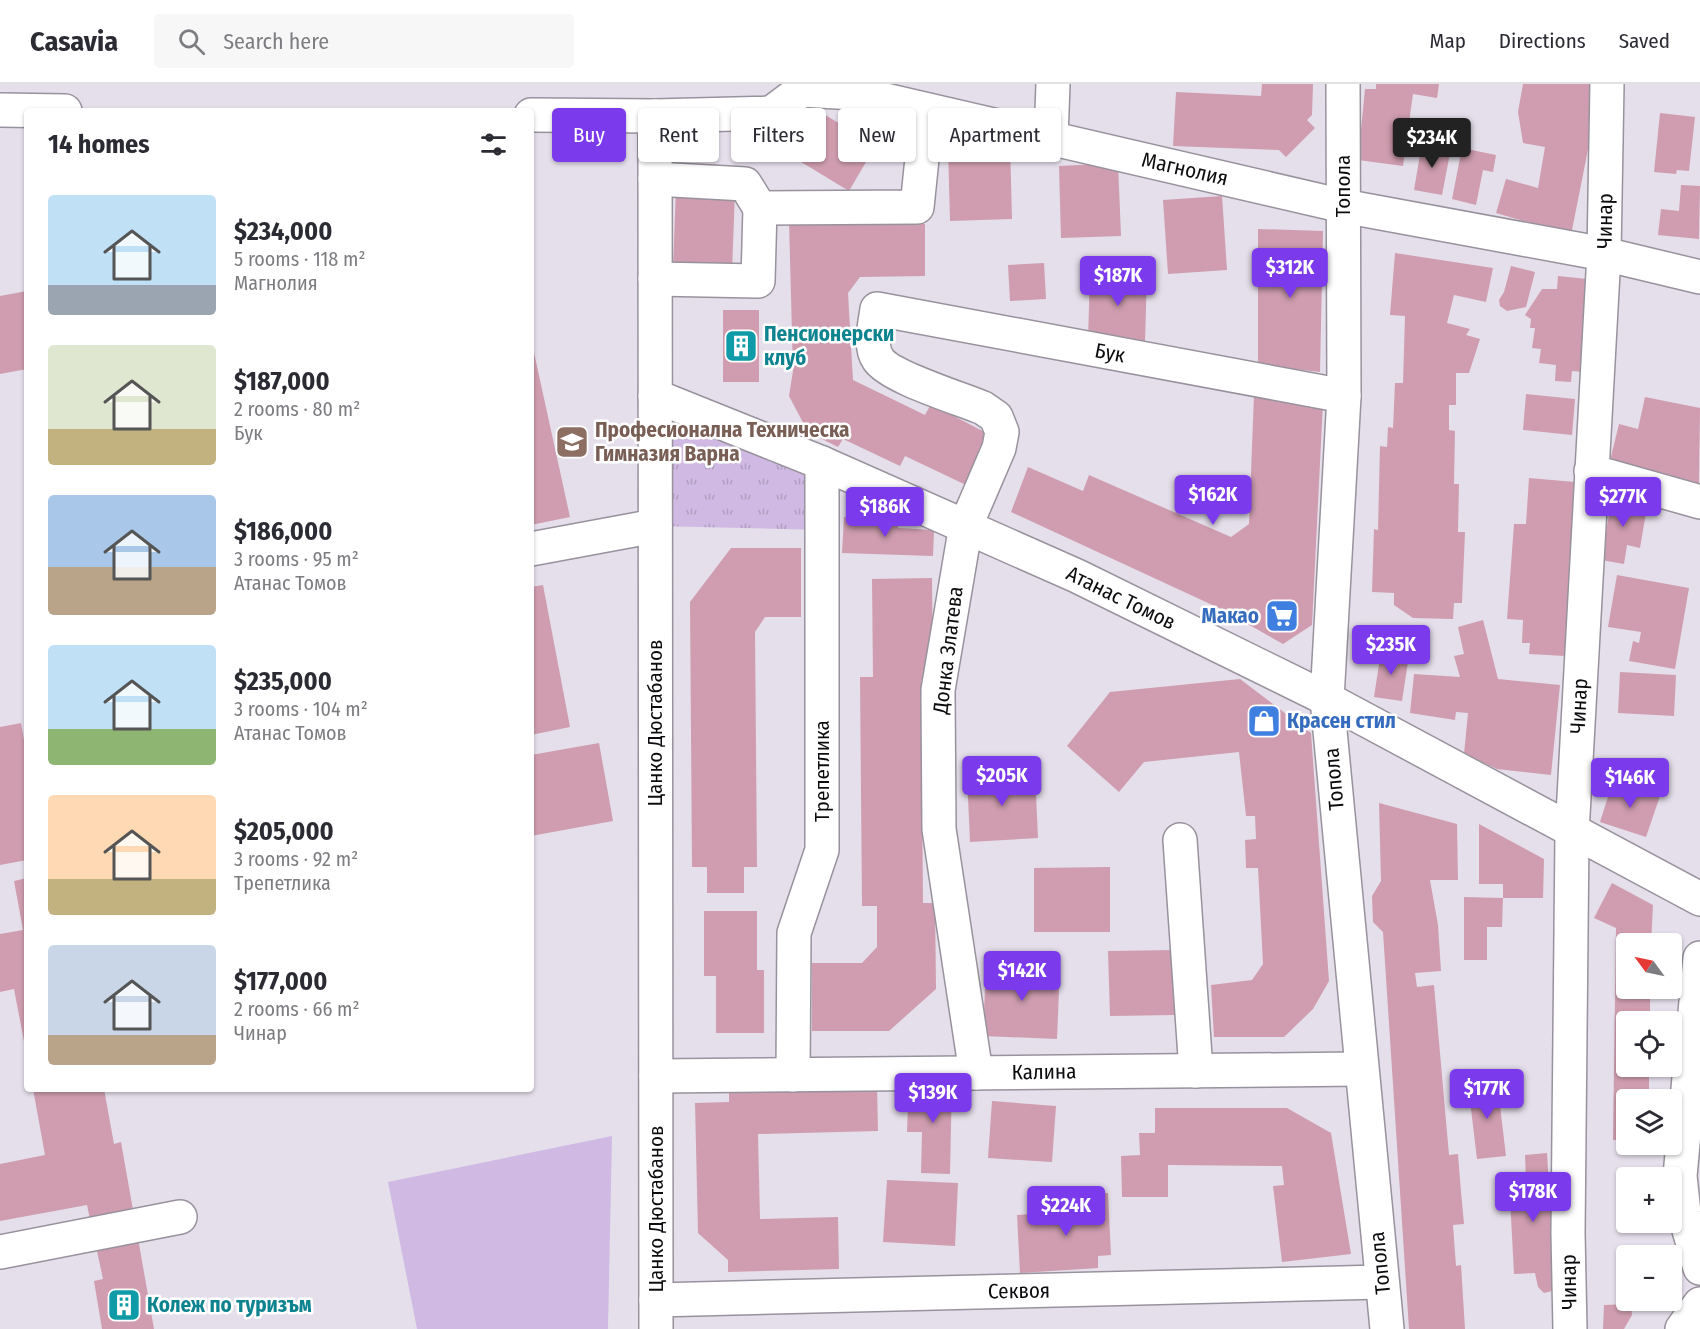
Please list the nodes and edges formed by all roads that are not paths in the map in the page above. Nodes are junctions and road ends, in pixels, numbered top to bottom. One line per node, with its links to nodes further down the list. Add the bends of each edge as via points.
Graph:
1 (1053, 84): 5 (street)
2 (1343, 84): 15 (street, Топола)
3 (1607, 84): 17 (street, Чинар)
4 (802, 87): 8 (street, Магнолия, via 855,93); 9 (street, Магнолия, via 771,113)
5 (1052, 108)
6 (0, 110): 7 (street)
7 (24, 110)
8 (927, 110): 16 (street, via 917,207)
9 (719, 114)
10 (534, 115): 11 (street, Магнолия)
11 (638, 116)
12 (1061, 140): 15 (street, Магнолия)
13 (655, 162): 14 (street, Цанко Дюстабанов)
14 (655, 179): 16 (street, via 745,184); 19 (street, Цанко Дюстабанов)
15 (1344, 206): 17 (street, Магнолия); 22 (street, Топола)
16 (760, 208): 19 (street, via 758,281)
17 (1604, 254): 18 (street, Магнолия); 24 (street, Чинар)
18 (1700, 277)
19 (655, 279): 21 (street, Цанко Дюстабанов)
20 (877, 309): 22 (street, Бук); 26 (street, Донка Златева, via 873,344 878,360 895,373 983,408 996,417 1002,432 999,448)
21 (655, 396): 23 (street, Атанас Томов); 27 (street, Цанко Дюстабанов)
22 (1344, 396): 29 (street, Топола)
23 (822, 463): 26 (street, Атанас Томов); 37 (street, Трепетлика, via 822,850 794,933)
24 (1591, 471): 25 (street); 30 (street, Чинар)
25 (1700, 502)
26 (966, 525): 29 (street, Атанас Томов); 36 (street, Донка Златева, via 938,690 939,829)
27 (655, 526): 28 (street); 38 (street, Цанко Дюстабанов)
28 (534, 548)
29 (1327, 699): 30 (street, Атанас Томов); 34 (street, Топола)
30 (1572, 833): 32 (street, Атанас Томов); 46 (street, Чинар)
31 (1180, 840): 35 (street)
32 (1700, 899)
33 (1700, 958): 41 (street, via 1680,1176 1684,1213)
34 (1360, 1069): 35 (street, Калина); 42 (street, Топола)
35 (1196, 1071): 36 (street, Калина)
36 (976, 1073): 37 (street, Калина)
37 (793, 1075): 38 (street, Калина)
38 (656, 1076): 44 (street, Цанко Дюстабанов)
39 (180, 1217): 40 (street)
40 (0, 1252)
41 (1700, 1268)
42 (1381, 1282): 44 (street, Секвоя); 45 (street, Топола)
43 (1700, 1304): 47 (street)
44 (656, 1314)
45 (1387, 1329)
46 (1570, 1329)
47 (1682, 1329)

